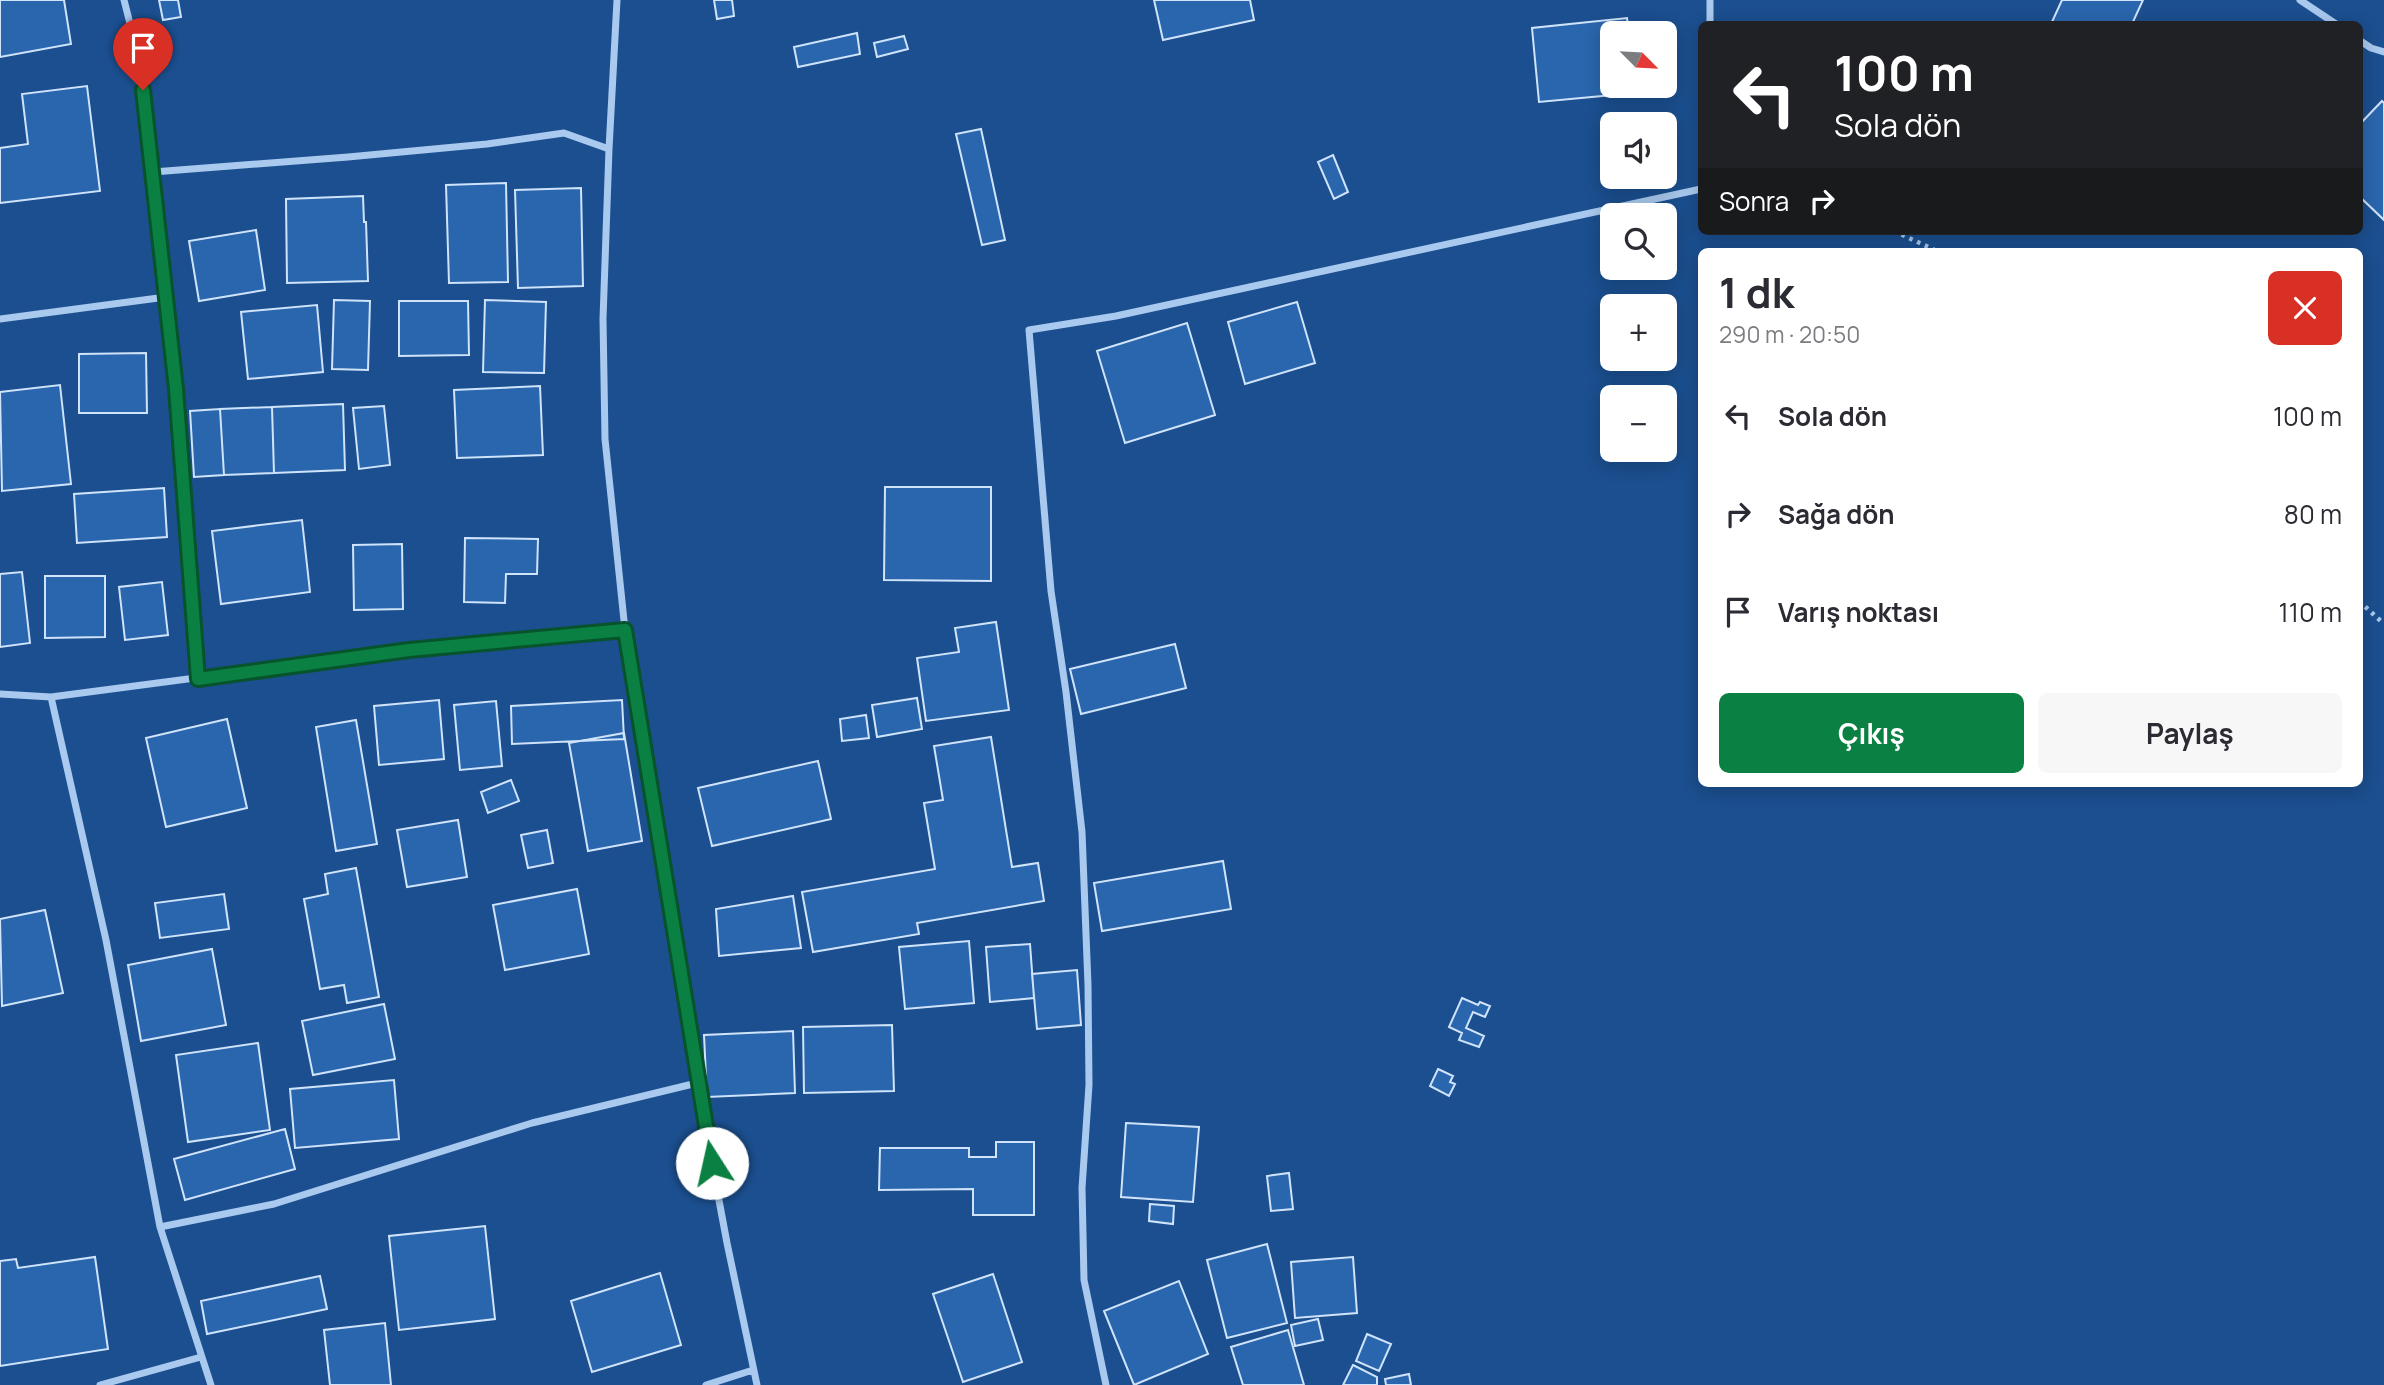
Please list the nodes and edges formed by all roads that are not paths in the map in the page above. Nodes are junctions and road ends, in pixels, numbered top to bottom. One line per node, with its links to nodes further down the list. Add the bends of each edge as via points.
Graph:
1 (124, 0): 10 (street, via 140,63)
2 (617, 0): 9 (street)
3 (1710, 0): 5 (street)
4 (2300, 0): 6 (street)
5 (1710, 21)
6 (2332, 21)
7 (2363, 43): 8 (street)
8 (2384, 52)
9 (609, 149): 10 (street, via 564,133 362,156); 14 (street, via 603,319 605,439)
10 (153, 172): 12 (street)
11 (1698, 190): 26 (street, via 1116,316 1029,330 1051,591 1083,832 1089,1085 1082,1188 1084,1280)
12 (166, 298): 13 (street); 15 (street)
13 (0, 318)
14 (625, 630): 15 (street, via 409,650); 18 (street)
15 (198, 679): 17 (street)
16 (0, 694): 17 (street)
17 (51, 697): 19 (street, via 106,940)
18 (697, 1083): 19 (street, via 532,1123 274,1204); 21 (street)
19 (160, 1227): 20 (street)
20 (201, 1357): 22 (street); 23 (street)
21 (753, 1370): 24 (street); 25 (street)
22 (100, 1385)
23 (211, 1385)
24 (706, 1385)
25 (757, 1385)
26 (1106, 1385)

